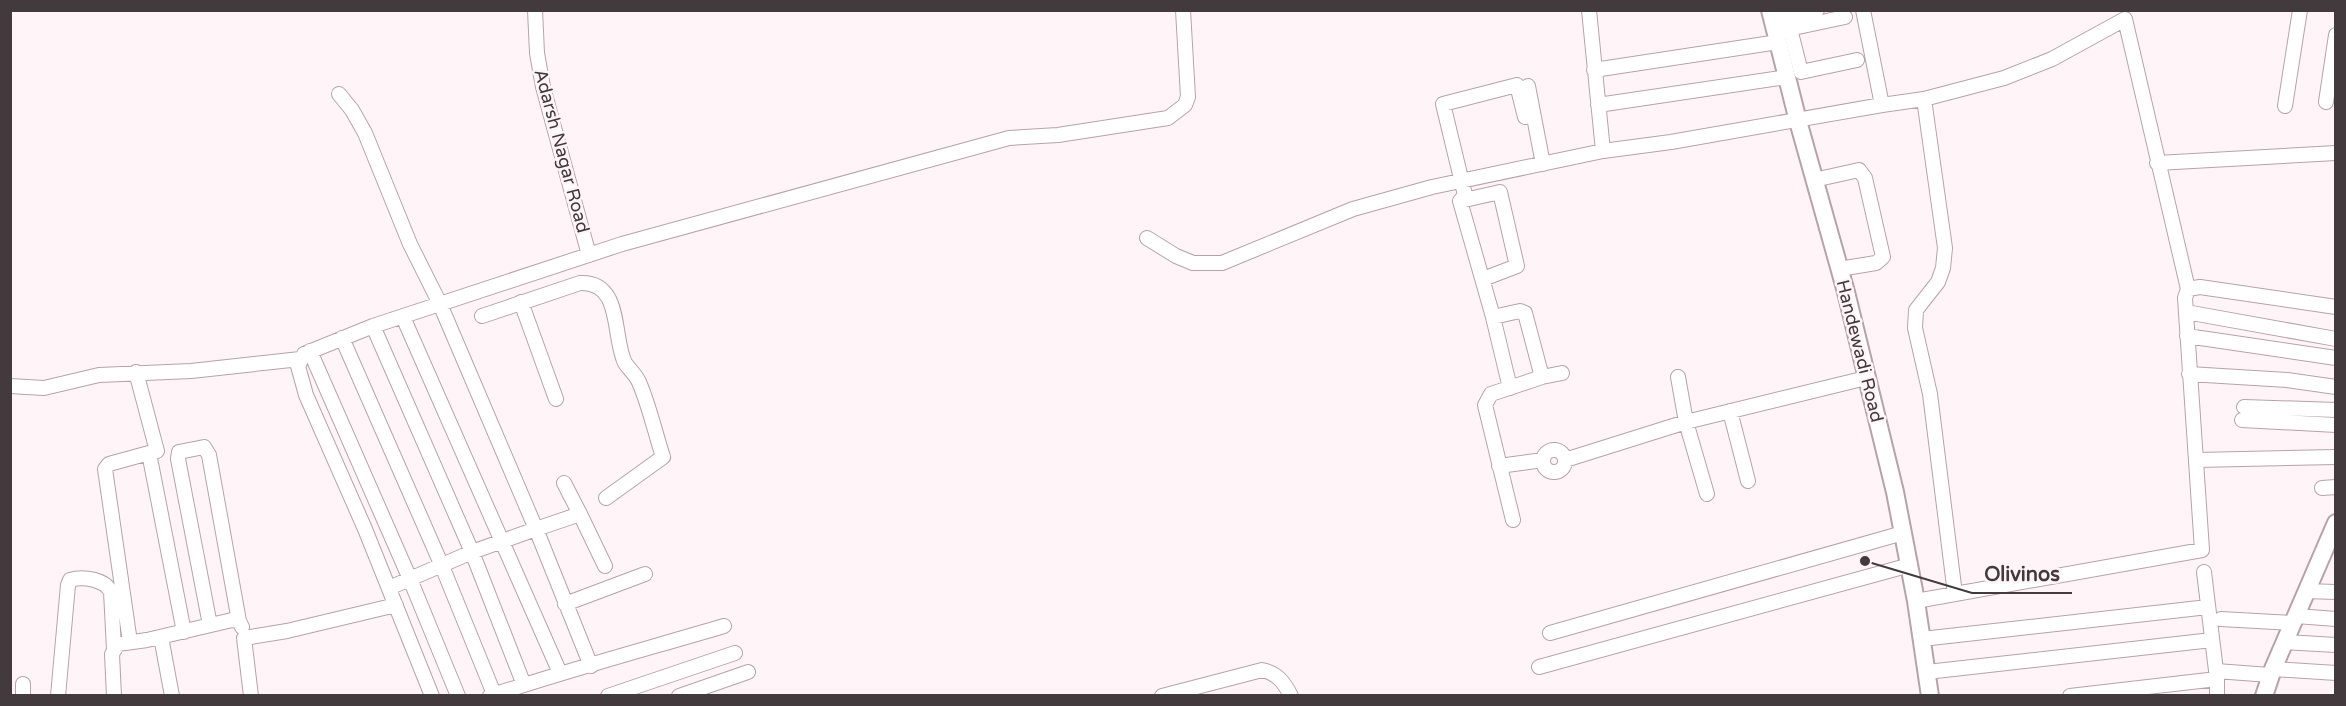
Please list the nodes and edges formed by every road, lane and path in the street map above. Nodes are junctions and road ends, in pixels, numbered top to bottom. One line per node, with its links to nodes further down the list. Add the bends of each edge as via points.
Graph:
1 (535, 10): 32 (street, Adarsh Nagar Road, via 543,87)
2 (544, 10): 32 (street, Adarsh Nagar Road, via 545,55)
3 (1183, 10): 32 (street, via 1188,97 1185,105 1168,118 1009,138)
4 (1589, 10): 13 (street)
5 (1816, 10): 10 (street)
6 (1863, 10): 20 (street)
7 (2300, 10): 21 (street)
8 (2124, 15): 17 (street, via 2052,59 2004,78); 26 (street)
9 (1845, 16): 10 (street)
10 (1781, 33): 12 (street, via 1801,72); 13 (street); 14 (main road, Handewadi Road)
11 (2336, 35): 18 (street)
12 (1857, 60)
13 (1594, 70): 19 (street)
14 (1787, 77): 19 (street); 23 (main road, Handewadi Road)
15 (1528, 86): 27 (street)
16 (339, 94): 39 (street, via 365,133 410,244)
17 (1924, 99): 20 (street); 89 (street, via 1945,248 1938,282 1916,310 1915,328 1930,394)
18 (2326, 102)
19 (1598, 105): 24 (street)
20 (1881, 105): 23 (street)
21 (2285, 106)
22 (1525, 117): 29 (street, via 1516,86 1443,104)
23 (1798, 121): 24 (street); 28 (main road, Handewadi Road)
24 (1603, 151): 27 (street)
25 (2336, 153): 26 (street)
26 (2157, 163): 36 (street)
27 (1543, 164): 29 (street)
28 (1814, 180): 33 (main road, Handewadi Road); 33 (street, via 1859,170 1865,178 1883,257 1876,263)
29 (1462, 181): 30 (street, via 1465,195); 31 (street, via 1353,209 1222,263 1193,263)
30 (1460, 201): 35 (street); 35 (street, via 1500,192 1517,266)
31 (1147, 238)
32 (592, 254): 34 (street)
33 (1839, 269): 56 (main road, Handewadi Road)
34 (528, 276): 37 (street); 39 (street)
35 (1484, 279): 44 (street)
36 (2188, 289): 40 (street, via 2200,287); 41 (street)
37 (535, 297): 38 (street); 72 (street, via 580,283 599,286 615,316 624,362 638,380 663,457)
38 (521, 302): 43 (street); 60 (street)
39 (440, 304): 42 (street); 76 (street)
40 (2336, 307)
41 (2186, 312): 46 (street); 48 (street)
42 (403, 316): 45 (street); 78 (street)
43 (482, 316)
44 (1493, 317): 54 (street, via 1525,313); 59 (street)
45 (373, 326): 47 (street); 79 (street)
46 (2187, 336): 50 (street); 53 (street)
47 (342, 338): 49 (street); 81 (street)
48 (2336, 339)
49 (305, 355): 51 (street, via 191,371); 85 (street); 86 (street, via 299,373 306,395)
50 (2336, 358)
51 (136, 372): 57 (street, via 99,375 44,388); 65 (street)
52 (1562, 372): 54 (street)
53 (2189, 374): 58 (street); 67 (street)
54 (1542, 377): 59 (street)
55 (1678, 377): 63 (street)
56 (1866, 378): 62 (street); 77 (main road, Handewadi Road)
57 (10, 386)
58 (2336, 387)
59 (1509, 388): 68 (street, via 1491,394 1485,405)
60 (556, 399)
61 (2336, 410): 64 (street, via 2243,414)
62 (1730, 411): 63 (street); 69 (street)
63 (1686, 422): 68 (street, via 1565,460 1559,452 1552,451 1543,460); 71 (street)
64 (2336, 426)
65 (157, 451)
66 (2336, 457): 67 (street)
67 (2196, 460): 89 (street, via 2202,550)
68 (1499, 466): 74 (street)
69 (1748, 481)
70 (564, 483): 73 (street)
71 (1707, 494)
72 (606, 498)
73 (580, 514): 76 (street); 82 (street)
74 (1513, 520)
75 (2336, 523): 87 (main road)
76 (536, 529): 78 (street); 92 (street)
77 (1904, 533): 80 (main road, Handewadi Road); 102 (street)
78 (502, 541): 79 (street); 117 (street)
79 (472, 552): 81 (street); 120 (street)
80 (1910, 565): 91 (main road, Handewadi Road); 113 (street)
81 (442, 566): 85 (street); 121 (street)
82 (605, 566)
83 (2204, 572): 94 (street)
84 (645, 574): 92 (street)
85 (410, 579): 86 (street); 127 (street)
86 (389, 588): 93 (street)
87 (2306, 591): 88 (street); 96 (main road)
88 (2336, 592)
89 (1955, 594): 91 (street)
90 (117, 597): 101 (street, via 105,470 109,464 149,453); 107 (street); 110 (street); 122 (street, via 98,581 70,580)
91 (1916, 602): 105 (main road, Handewadi Road)
92 (566, 604): 112 (street)
93 (396, 605): 104 (street); 126 (street)
94 (2208, 607): 105 (street); 106 (street)
95 (2221, 619): 96 (street)
96 (2294, 619): 97 (street); 108 (main road)
97 (2336, 619)
98 (239, 621): 99 (street); 99 (street, via 209,455 204,447 179,452 178,459); 104 (street)
99 (210, 625): 101 (street)
100 (724, 626): 112 (street)
101 (184, 632): 103 (street)
102 (1550, 633)
103 (161, 637): 107 (street); 124 (street)
104 (244, 638): 125 (street)
105 (1922, 639): 115 (main road, Handewadi Road)
106 (2212, 640): 115 (street); 119 (street)
107 (130, 642): 110 (street)
108 (2284, 642): 109 (street); 116 (main road)
109 (2336, 645)
110 (114, 649): 123 (street)
111 (735, 653): 128 (street)
112 (591, 666): 117 (street)
113 (1539, 667)
114 (748, 672): 129 (street)
115 (1928, 672): 132 (main road, Handewadi Road)
116 (2271, 672): 118 (street); 119 (street); 135 (main road)
117 (560, 673): 120 (street)
118 (2336, 673)
119 (2216, 675): 133 (street); 134 (street)
120 (524, 685): 121 (street)
121 (492, 695)
122 (58, 696)
123 (114, 696)
124 (172, 696)
125 (251, 696)
126 (432, 696)
127 (458, 696)
128 (608, 696)
129 (679, 696)
130 (1161, 696): 131 (street, via 1262,670 1279,677)
131 (1291, 696)
132 (1930, 696)
133 (2070, 696)
134 (2217, 696)
135 (2264, 696)

